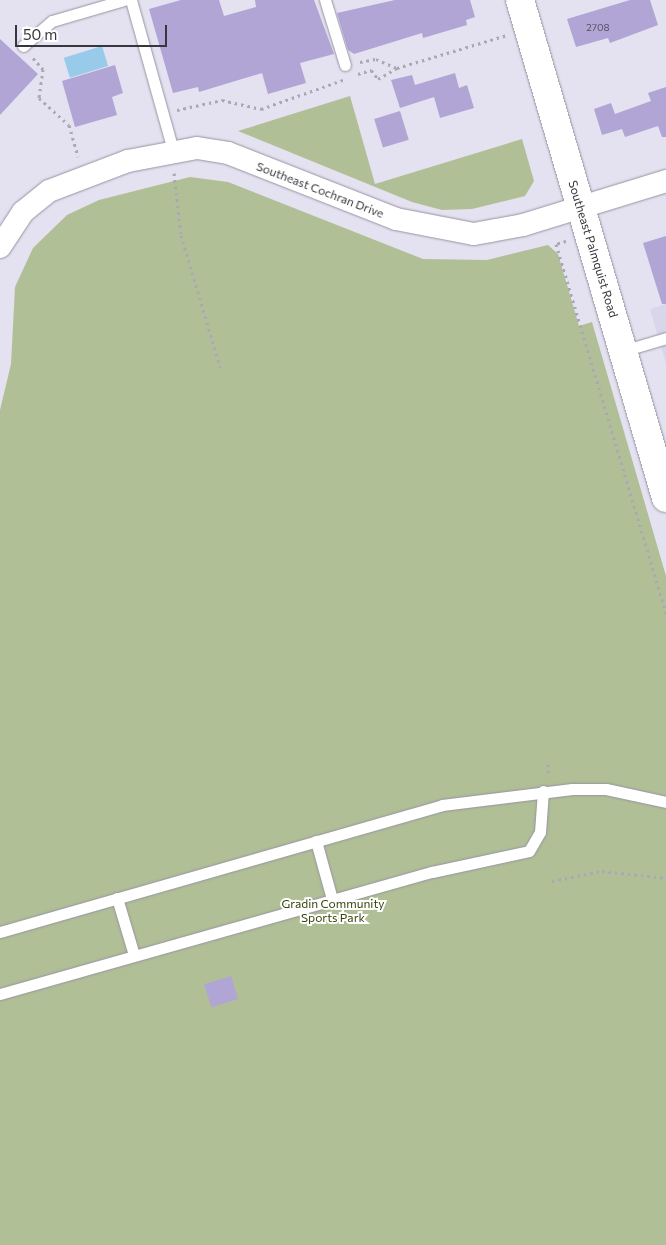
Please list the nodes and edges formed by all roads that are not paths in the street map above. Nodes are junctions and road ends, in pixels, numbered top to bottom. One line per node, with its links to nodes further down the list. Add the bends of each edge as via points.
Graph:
1 (124, 0): 5 (lane, via 52,21)
2 (132, 0): 7 (lane)
3 (325, 0): 6 (lane)
4 (520, 0): 9 (main road, Southeast Palmquist Road)
5 (23, 46)
6 (345, 65)
7 (172, 150): 9 (street, Southeast Cochran Drive, via 197,148 228,153 396,219 436,230 474,234); 10 (street, Southeast Cochran Drive, via 83,174 49,191 23,212)
8 (666, 181): 9 (street, Southeast Cochran Drive)
9 (580, 208): 12 (main road, Southeast Palmquist Road)
10 (0, 247)
11 (666, 338): 12 (lane)
12 (623, 351): 13 (main road, Southeast Palmquist Road)
13 (666, 498)
14 (543, 791): 15 (lane, via 606,789); 16 (lane, via 442,806); 18 (lane, via 540,832 529,851)
15 (666, 802)
16 (316, 841): 17 (lane); 18 (lane)
17 (117, 898): 19 (lane); 20 (lane)
18 (332, 899): 20 (lane)
19 (0, 932)
20 (134, 956): 21 (lane)
21 (0, 994)

